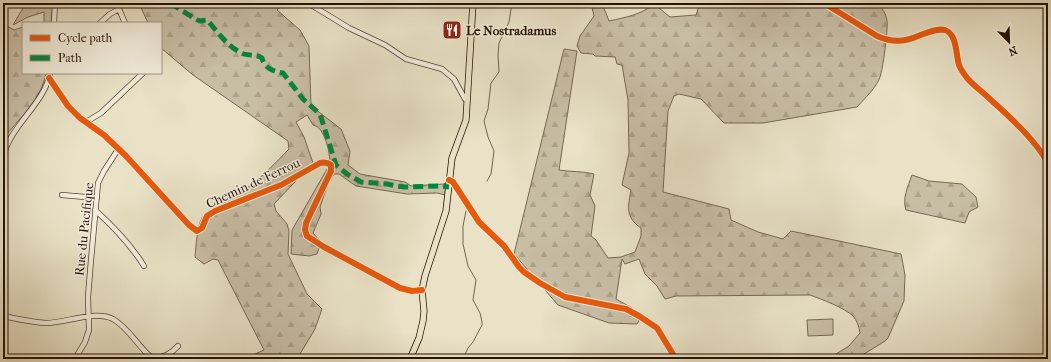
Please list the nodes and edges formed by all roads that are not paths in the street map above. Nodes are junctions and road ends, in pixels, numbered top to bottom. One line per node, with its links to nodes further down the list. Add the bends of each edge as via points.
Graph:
1 (55, 3): 5 (street)
2 (308, 3): 12 (street, via 349,28 391,48 406,59 442,69 454,79)
3 (473, 3): 12 (main road)
4 (824, 3): 16 (street, via 886,40 911,39 942,30 950,33 959,64 967,78 1015,123 1038,148)
5 (54, 22)
6 (101, 22): 7 (street, via 119,9)
7 (125, 22)
8 (142, 74): 13 (street, via 101,113)
9 (49, 76): 10 (street); 11 (street, Chemin de Ferrou)
10 (46, 86): 11 (street); 15 (street, via 14,133)
11 (56, 88): 13 (street, Chemin de Ferrou, via 64,102)
12 (467, 100): 17 (main road, via 466,120 452,158)
13 (86, 122): 14 (street, Chemin de Ferrou)
14 (119, 148): 19 (street, Rue du Pacifique, via 98,184); 22 (street, Chemin de Ferrou, via 198,232 207,216 217,210 281,185 325,162 331,165 331,170 306,223 306,236 400,288)
15 (3, 158)
16 (1048, 164)
17 (450, 180): 22 (main road, via 444,218); 28 (street, via 479,222 504,246 524,272 565,296 633,312 657,328)
18 (62, 195): 19 (street)
19 (97, 198): 20 (street, Rue du Pacifique)
20 (96, 210): 21 (street, via 132,248); 24 (street, Rue du Pacifique)
21 (144, 266)
22 (422, 290): 27 (main road, via 423,321)
23 (3, 316): 24 (street, via 46,323)
24 (89, 317): 25 (street, via 107,317 116,322 152,358 162,357); 26 (street, Rue du Pacifique, via 89,330)
25 (178, 346)
26 (75, 359)
27 (410, 359)
28 (676, 359)

